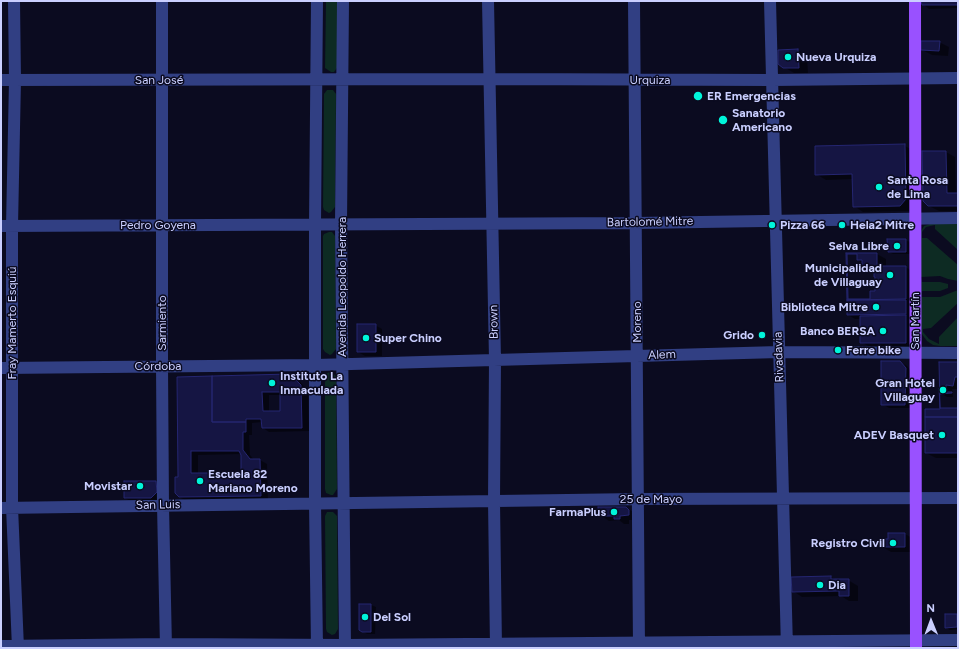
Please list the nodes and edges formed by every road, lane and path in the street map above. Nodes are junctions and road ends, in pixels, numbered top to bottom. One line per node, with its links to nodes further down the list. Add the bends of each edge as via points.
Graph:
1 (14, 1): 14 (street, Fray Mamerto Esquiú)
2 (162, 1): 15 (street, Sarmiento)
3 (317, 1): 16 (street)
4 (343, 1): 10 (street, Avenida Leopoldo Herrera)
5 (488, 1): 11 (street, Brown)
6 (634, 1): 17 (street, Moreno)
7 (770, 1): 18 (street, Rivadavia)
8 (915, 1): 12 (main road, San Martín)
9 (958, 78): 12 (street, Urquiza)
10 (342, 79): 11 (street, Urquiza); 16 (street, San José); 25 (street, Avenida Leopoldo Herrera)
11 (489, 79): 17 (street, Urquiza); 22 (street, Brown)
12 (914, 79): 18 (street, Urquiza); 19 (main road, San Martín)
13 (1, 80): 14 (street, San José)
14 (15, 80): 15 (street, San José); 27 (street, Fray Mamerto Esquiú)
15 (162, 80): 16 (street, San José); 26 (street, Sarmiento)
16 (316, 80): 24 (street)
17 (635, 80): 18 (street, Urquiza); 23 (street, Moreno)
18 (772, 80): 21 (street, Rivadavia)
19 (915, 218): 20 (street, Bartolomé Mitre); 21 (street, Bartolomé Mitre); 29 (main road, San Martín)
20 (958, 218)
21 (776, 220): 23 (street, Bartolomé Mitre); 28 (street, Rivadavia)
22 (493, 223): 23 (street, Bartolomé Mitre); 25 (street, Bartolomé Mitre); 32 (street, Brown)
23 (636, 223): 31 (street, Moreno)
24 (315, 224): 25 (street, Pedro Goyena); 26 (street, Pedro Goyena); 34 (street)
25 (341, 224): 33 (street, Avenida Leopoldo Herrera)
26 (162, 225): 27 (street, Pedro Goyena); 35 (street, Sarmiento)
27 (6, 226): 36 (street, Fray Mamerto Esquiú)
28 (779, 352): 29 (street, Alem); 31 (street, Alem); 39 (street, Rivadavia)
29 (915, 353): 30 (street, Alem); 40 (main road, San Martín)
30 (958, 353)
31 (637, 356): 32 (street, Alem); 38 (street, Moreno)
32 (495, 360): 33 (street, Alem); 41 (street, Brown)
33 (342, 364): 34 (street, Córdoba); 43 (street, Avenida Leopoldo Herrera)
34 (316, 365): 35 (street, Córdoba); 42 (street)
35 (162, 366): 36 (street, Córdoba); 44 (street, Sarmiento)
36 (7, 368): 45 (street, Fray Mamerto Esquiú)
37 (958, 498): 40 (street, 25 de Mayo)
38 (638, 499): 39 (street, 25 de Mayo); 41 (street, 25 de Mayo); 48 (street, Moreno)
39 (784, 499): 40 (street, 25 de Mayo); 49 (street, Rivadavia)
40 (916, 499): 47 (main road, San Martín)
41 (494, 501): 43 (street, 25 de Mayo); 52 (street, Brown)
42 (315, 503): 43 (street, San Luis); 44 (street, San Luis); 54 (street)
43 (344, 503): 55 (street, Avenida Leopoldo Herrera)
44 (163, 505): 45 (street, San Luis); 51 (street, Sarmiento)
45 (6, 508): 53 (street, Fray Mamerto Esquiú)
46 (958, 640): 47 (street)
47 (916, 644): 49 (street)
48 (639, 645): 49 (street); 52 (street)
49 (787, 645)
50 (1, 646): 53 (street)
51 (166, 646): 53 (street); 54 (street)
52 (496, 646): 55 (street)
53 (18, 647)
54 (317, 647): 55 (street)
55 (345, 647)

